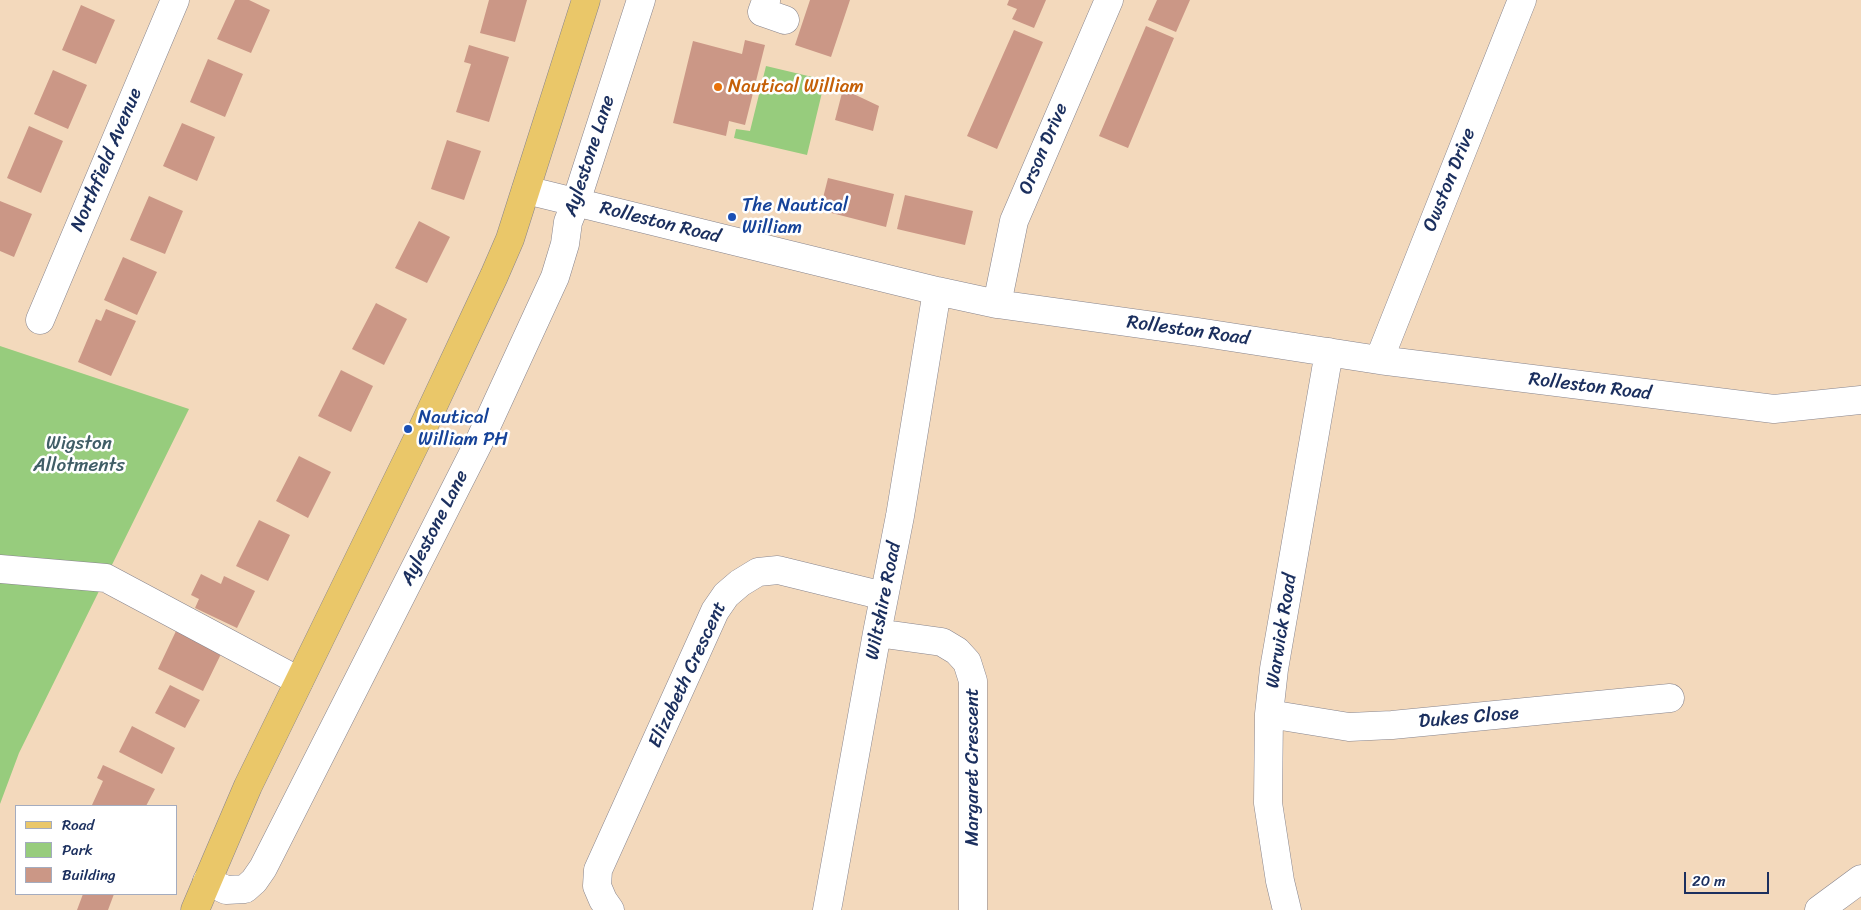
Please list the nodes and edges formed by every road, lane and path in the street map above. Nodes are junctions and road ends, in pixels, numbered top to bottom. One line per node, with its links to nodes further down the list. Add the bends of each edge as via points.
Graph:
1 (175, 0): 10 (street, Northfield Avenue)
2 (586, 0): 6 (main road)
3 (641, 0): 7 (street, Aylestone Lane)
4 (1108, 0): 9 (street, Orson Drive, via 1014,220)
5 (1522, 0): 12 (street, Owston Drive)
6 (526, 190): 7 (street, Rolleston Road); 17 (main road, via 494,276)
7 (576, 202): 8 (street, Rolleston Road); 21 (street, Aylestone Lane, via 555,277 480,440 263,868 254,882 245,888 226,890)
8 (937, 292): 9 (street, Rolleston Road); 15 (street, Wiltshire Road)
9 (997, 304): 11 (street, Rolleston Road)
10 (40, 320)
11 (1329, 352): 12 (street, Rolleston Road); 19 (street, Warwick Road)
12 (1379, 360): 13 (street, Rolleston Road, via 1774,409)
13 (1861, 400)
14 (0, 569): 17 (street, via 106,578)
15 (884, 596): 16 (street, Wiltshire Road); 23 (street, Elizabeth Crescent, via 778,570 758,572 726,595 715,611 598,870 597,886)
16 (877, 632): 24 (street, Wiltshire Road); 25 (street, Margaret Crescent, via 942,642 957,651 966,662 973,681)
17 (299, 681): 21 (main road)
18 (1670, 698): 19 (street, Dukes Close, via 1401,724 1349,726)
19 (1269, 714): 26 (street, Warwick Road, via 1268,803)
20 (1861, 879): 27 (street)
21 (207, 881): 22 (main road)
22 (195, 910)
23 (610, 910)
24 (827, 910)
25 (973, 910)
26 (1287, 910)
27 (1818, 910)

